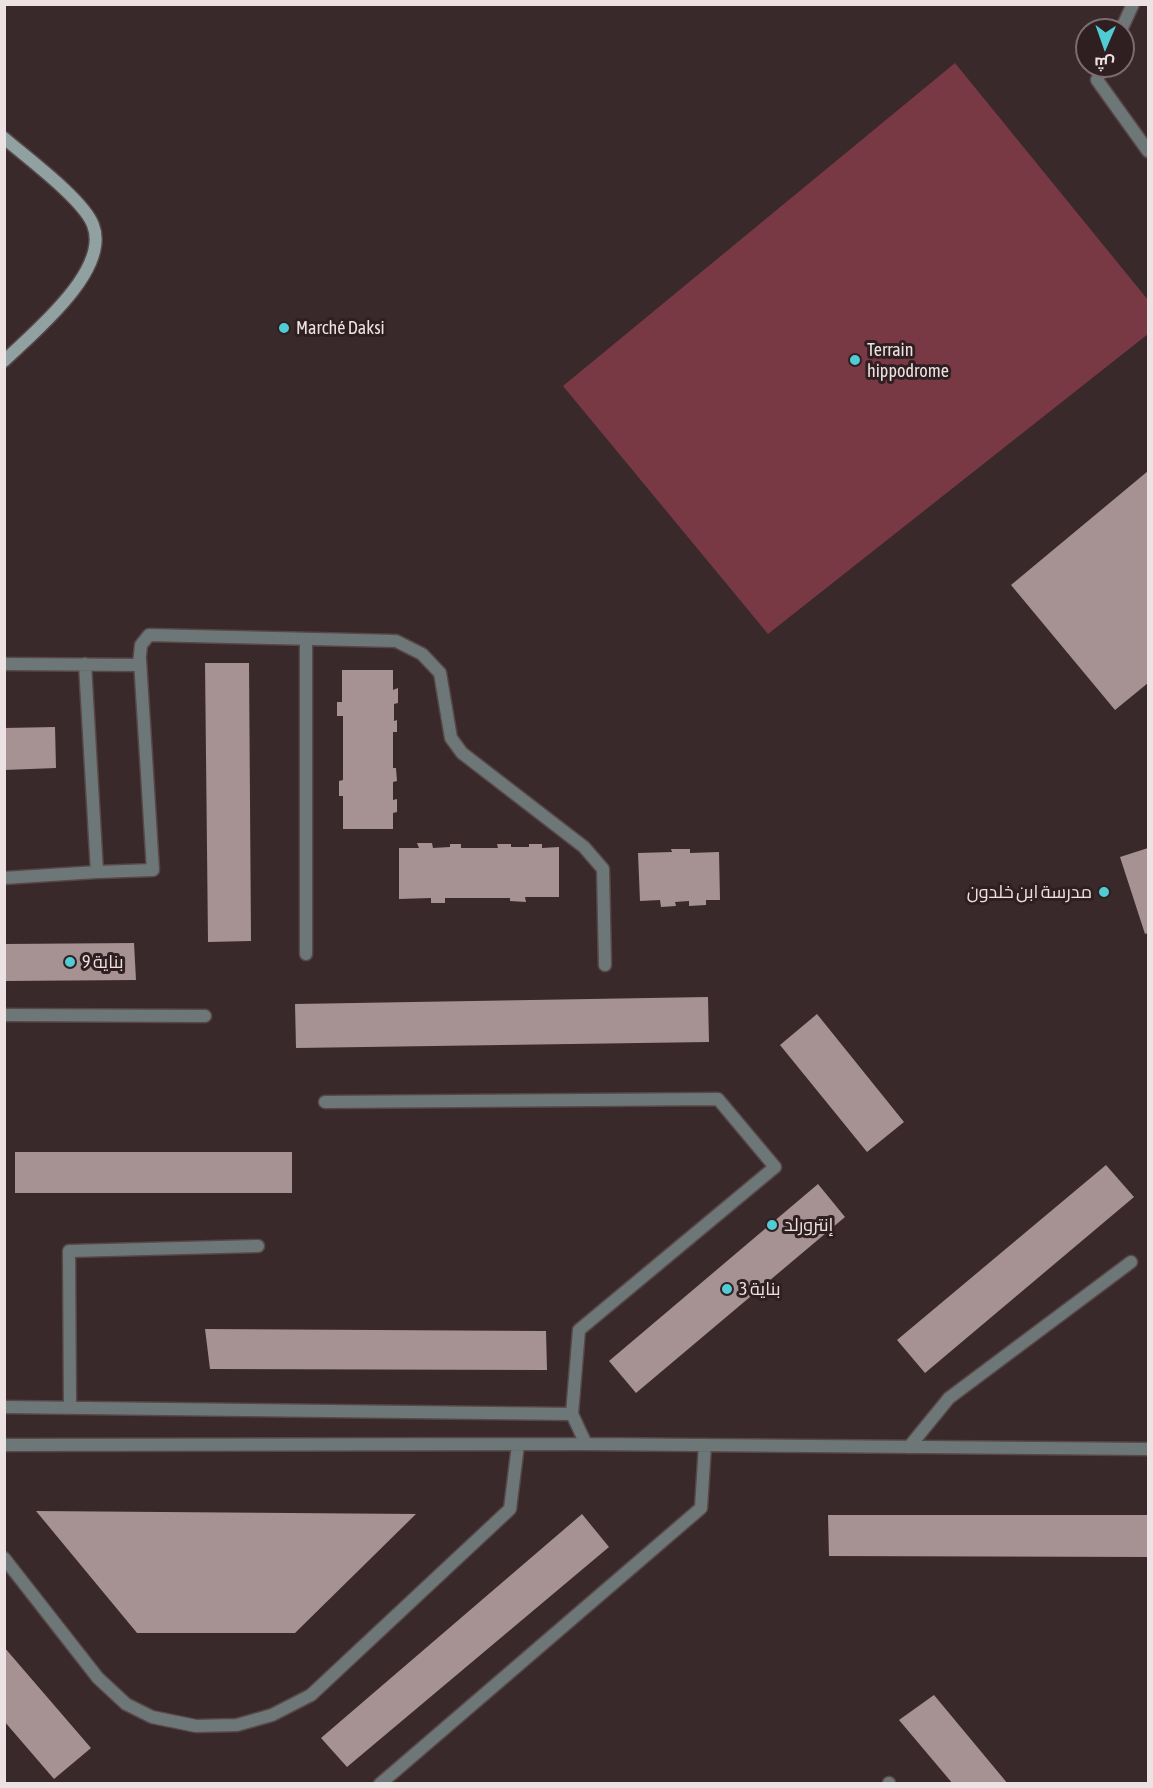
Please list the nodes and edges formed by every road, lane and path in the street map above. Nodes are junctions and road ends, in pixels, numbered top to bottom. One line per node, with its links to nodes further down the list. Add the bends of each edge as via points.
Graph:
1 (1133, 4): 2 (street)
2 (1126, 18)
3 (1098, 78): 5 (street)
4 (4, 138): 6 (main road, via 76,201 93,225 96,246 85,275 62,305)
5 (1149, 151)
6 (4, 361)
7 (306, 639): 8 (street, via 149,635 141,645); 13 (street); 14 (street, via 396,641 422,654 440,672 450,738 462,753 584,847 603,869)
8 (140, 660): 10 (street, via 139,664); 11 (street, via 153,870)
9 (4, 664): 10 (street)
10 (85, 664): 11 (street)
11 (97, 872): 12 (street)
12 (4, 878)
13 (306, 954)
14 (605, 965)
15 (4, 1015): 16 (street)
16 (204, 1016)
17 (326, 1102): 22 (street, via 718,1099 775,1167 579,1330)
18 (258, 1246): 21 (street, via 69,1251)
19 (1131, 1262): 27 (street, via 949,1398)
20 (4, 1407): 21 (street)
21 (70, 1408): 22 (street)
22 (572, 1414): 23 (street)
23 (586, 1444): 25 (street); 26 (street)
24 (4, 1445): 25 (street)
25 (518, 1445): 29 (street, via 510,1509 311,1695 272,1715 237,1725 196,1726 152,1717 126,1704 98,1678)
26 (705, 1445): 27 (street); 30 (street, via 701,1508)
27 (909, 1447): 28 (street)
28 (1149, 1449)
29 (4, 1558)
30 (380, 1784)

